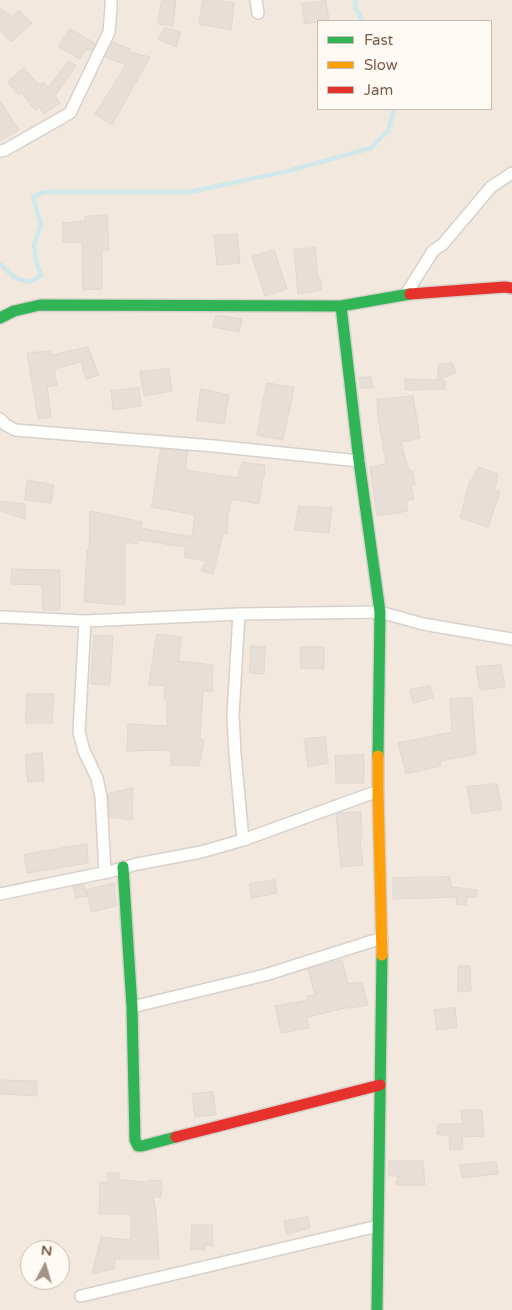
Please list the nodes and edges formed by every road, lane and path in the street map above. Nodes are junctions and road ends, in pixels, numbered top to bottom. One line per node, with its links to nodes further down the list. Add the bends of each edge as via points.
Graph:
1 (111, 0): 4 (street, via 109,32 70,113)
2 (256, 0): 3 (street)
3 (258, 13)
4 (0, 151)
5 (512, 173): 7 (street, via 491,187 434,251)
6 (512, 288): 7 (street)
7 (406, 294): 8 (street)
8 (341, 306): 9 (street, via 40,305 22,308); 11 (street)
9 (0, 318)
10 (0, 419): 11 (street, via 15,430)
11 (359, 461): 12 (street)
12 (380, 612): 13 (street); 16 (street, via 423,624); 17 (street)
13 (239, 614): 15 (street); 18 (street, via 233,715)
14 (2, 617): 15 (street)
15 (85, 621): 20 (street, via 79,732 101,797)
16 (512, 639)
17 (378, 791): 18 (street); 22 (street)
18 (243, 840): 19 (street)
19 (122, 868): 20 (street); 23 (street)
20 (105, 873): 21 (street)
21 (0, 894)
22 (382, 938): 23 (street, via 265,975); 24 (street)
23 (132, 1007): 24 (street, via 135,1140 138,1146)
24 (380, 1085): 25 (street)
25 (378, 1226): 26 (street); 27 (street)
26 (81, 1296)
27 (377, 1310)

